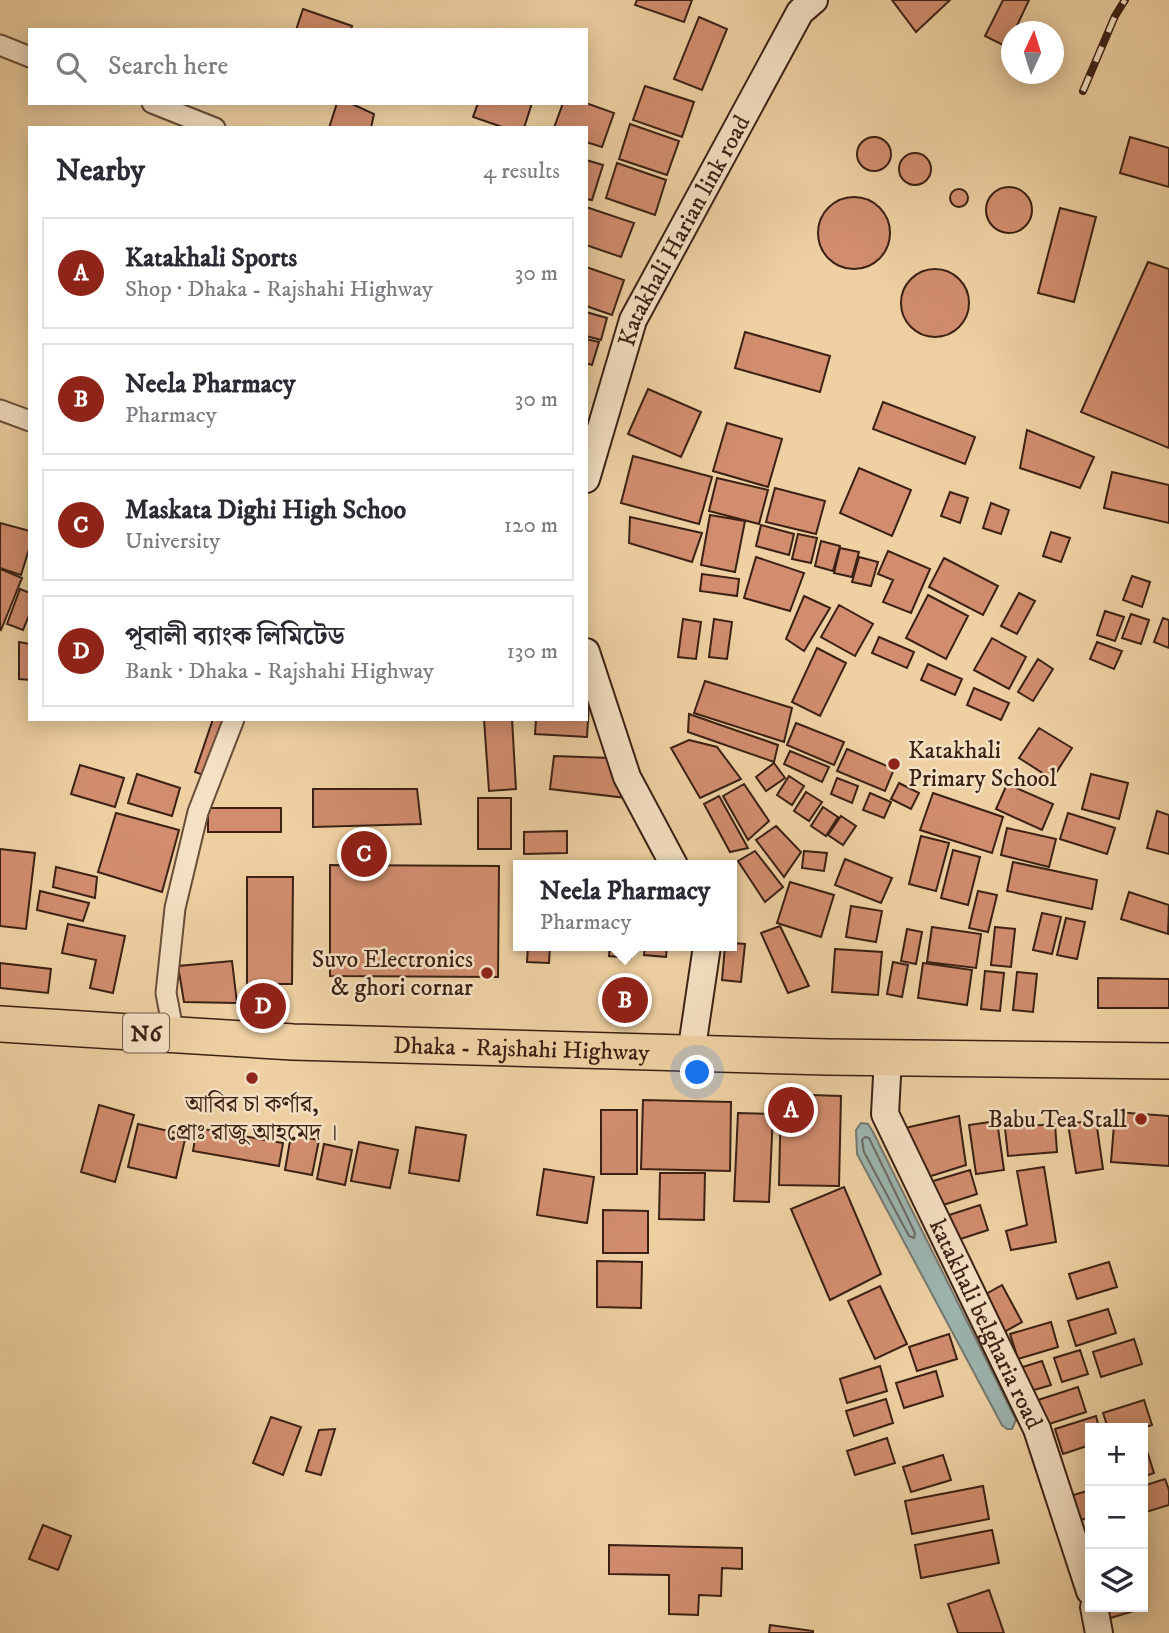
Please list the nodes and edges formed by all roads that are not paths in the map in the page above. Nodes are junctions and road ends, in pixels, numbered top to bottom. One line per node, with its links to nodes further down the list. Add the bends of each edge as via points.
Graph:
1 (811, 1): 8 (street, Katakhali Harian link road, via 800,12 633,320)
2 (0, 45): 3 (street)
3 (28, 56)
4 (157, 105): 5 (street)
5 (210, 126)
6 (0, 410): 7 (street)
7 (28, 420)
8 (588, 472)
9 (588, 658): 11 (street, via 627,777)
10 (233, 721): 14 (street, via 198,812 174,908 166,993)
11 (671, 860)
12 (706, 951): 15 (street)
13 (0, 1024): 14 (highway, Dhaka - Rajshahi Highway / N6)
14 (174, 1035): 15 (highway, Dhaka - Rajshahi Highway / N6)
15 (691, 1054): 16 (highway, Dhaka - Rajshahi Highway / N6)
16 (888, 1058): 17 (highway, Dhaka - Rajshahi Highway / N6); 18 (street, katakhali belgharia road, via 885,1114 1037,1429)
17 (1169, 1061)
18 (1085, 1576)
19 (1095, 1612): 20 (street)
20 (1099, 1633)

